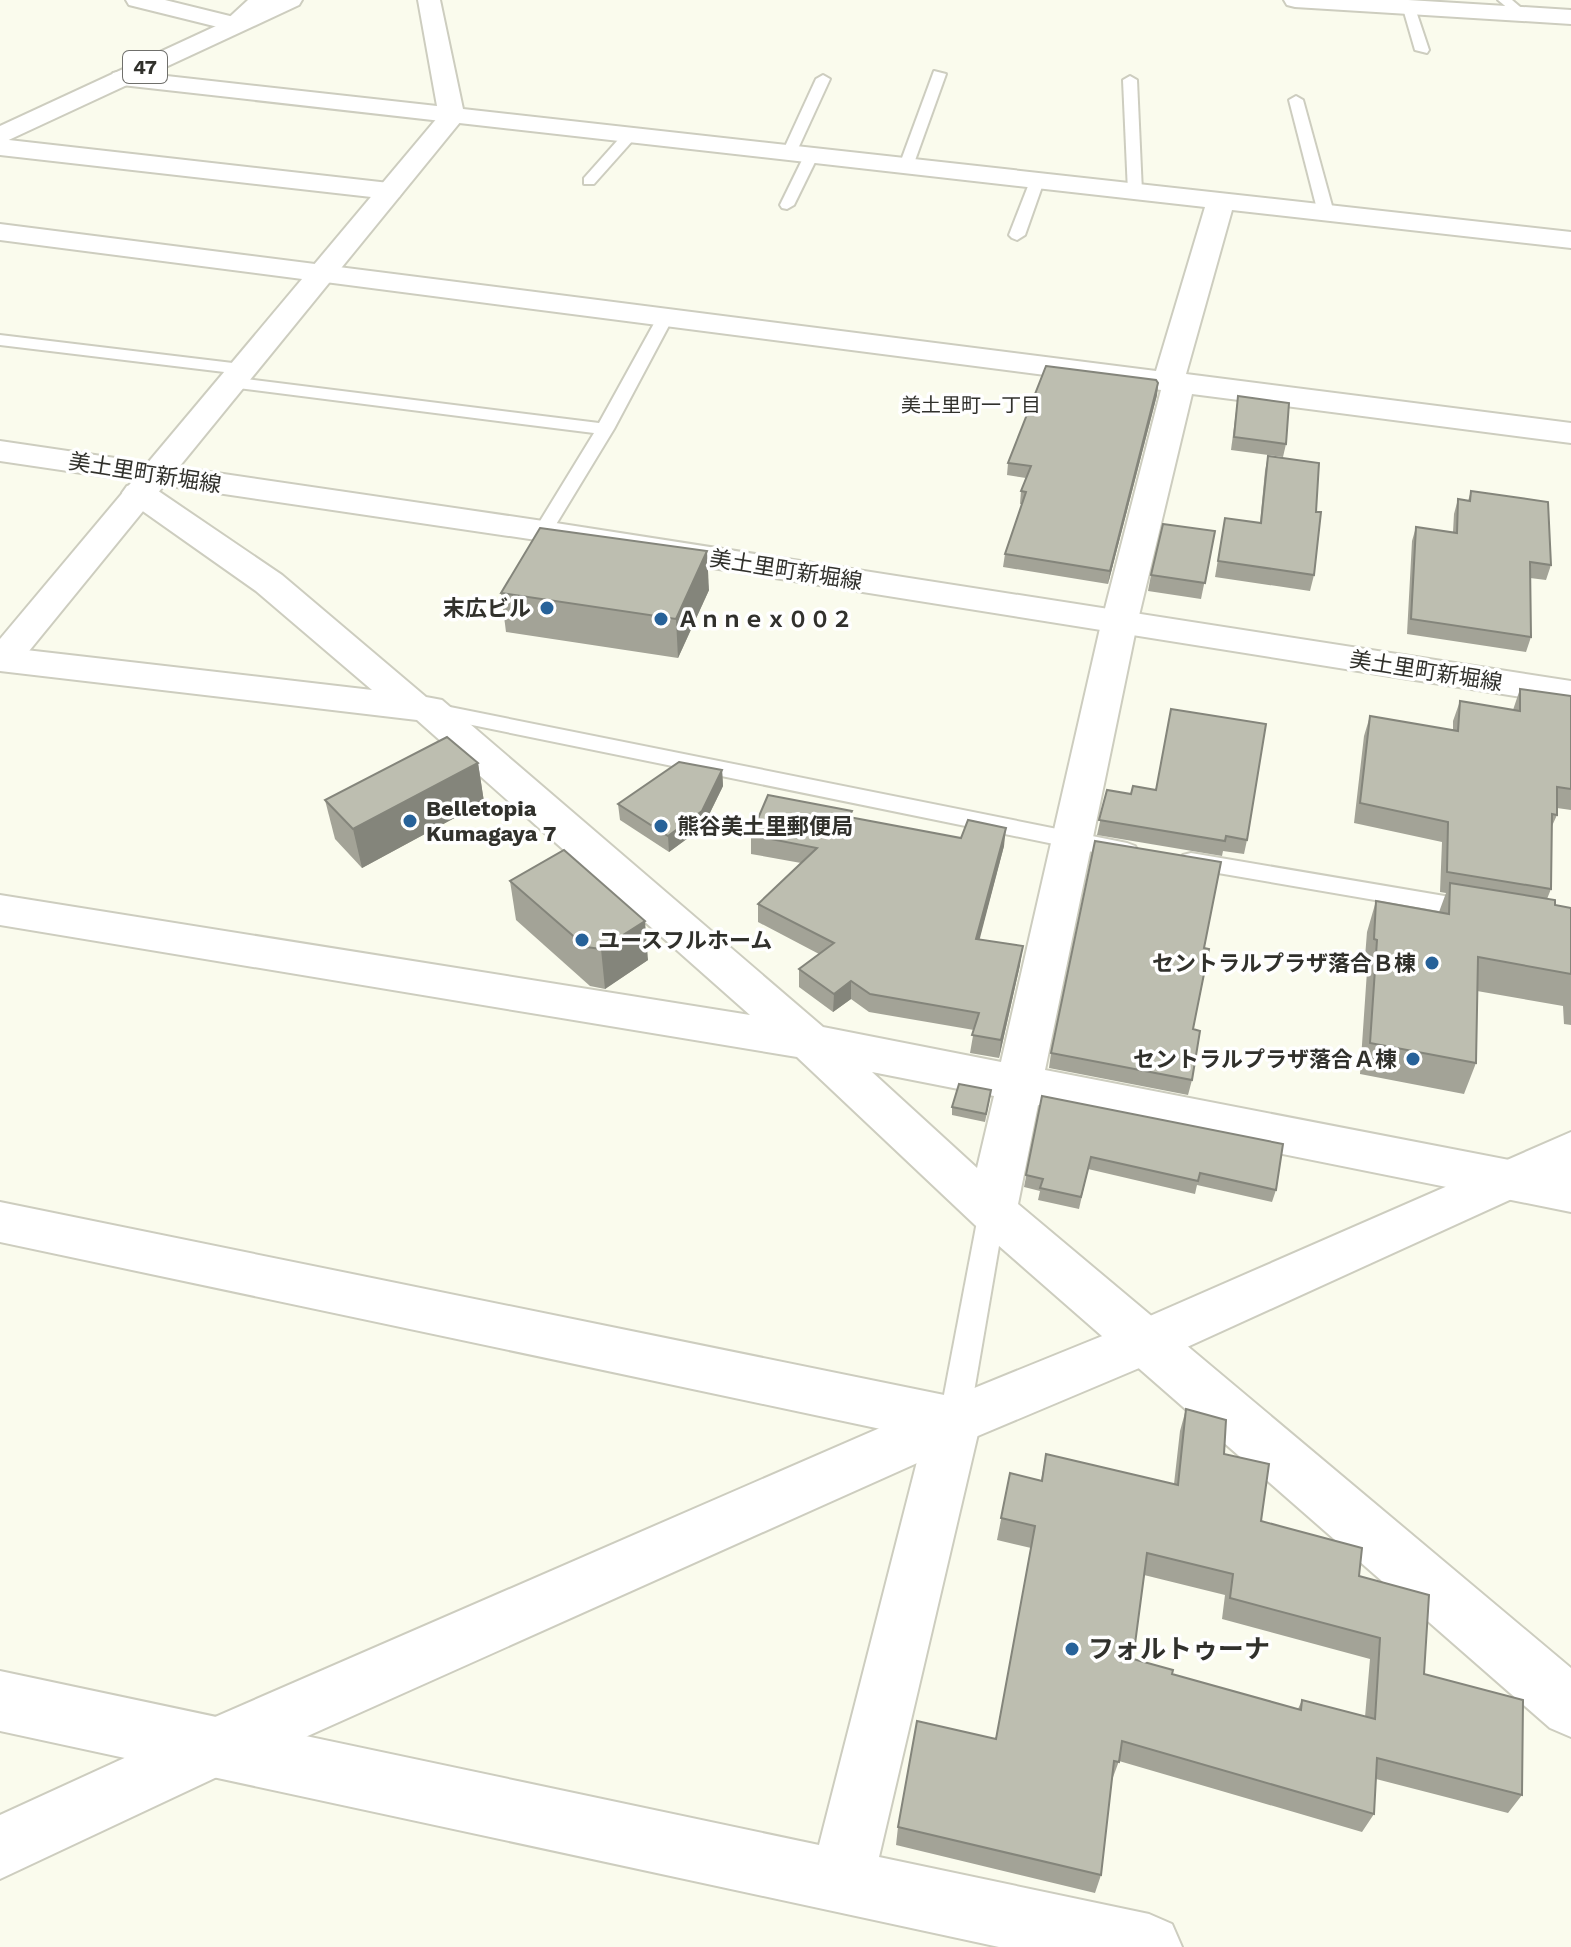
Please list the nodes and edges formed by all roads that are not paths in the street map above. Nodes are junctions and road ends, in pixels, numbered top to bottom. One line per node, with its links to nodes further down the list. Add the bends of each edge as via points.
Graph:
1 (137, 0): 9 (street)
2 (262, 0): 9 (street)
3 (291, 0): 9 (street, 47)
4 (429, 0): 16 (street)
5 (1295, 0): 6 (street)
6 (1408, 5): 7 (street); 10 (lane)
7 (1512, 6): 8 (street)
8 (1571, 17)
9 (234, 24): 12 (street, 47)
10 (1422, 50)
11 (939, 74): 21 (lane)
12 (122, 78): 16 (street); 18 (street, 47)
13 (823, 79): 20 (lane)
14 (1130, 80): 25 (lane)
15 (1296, 100): 28 (lane)
16 (452, 116): 17 (street); 24 (street)
17 (630, 135): 20 (street); 22 (lane)
18 (0, 136)
19 (0, 147): 24 (street)
20 (800, 154): 21 (street); 27 (lane)
21 (906, 166): 23 (street)
22 (589, 181)
23 (1037, 181): 25 (street); 30 (lane)
24 (389, 191): 32 (street)
25 (1135, 192): 26 (street)
26 (1221, 201): 28 (street); 36 (street)
27 (787, 205)
28 (1326, 213): 31 (street)
29 (0, 232): 32 (street)
30 (1017, 235)
31 (1571, 240)
32 (318, 274): 33 (street); 35 (street)
33 (665, 318): 36 (street); 37 (lane)
34 (0, 340): 35 (lane)
35 (235, 375): 37 (lane); 40 (street)
36 (1173, 382): 38 (street); 42 (street)
37 (605, 429): 41 (lane)
38 (1571, 433)
39 (0, 451): 40 (street, 美土里町新堀線)
40 (146, 484): 41 (street, 美土里町新堀線); 43 (street); 45 (street)
41 (543, 531): 42 (street, 美土里町新堀線)
42 (1119, 624): 44 (street, 美土里町新堀線); 46 (street)
43 (1, 660): 45 (street)
44 (1571, 693)
45 (422, 708): 46 (lane); 49 (street)
46 (1071, 841): 48 (lane); 50 (street)
47 (0, 910): 49 (street)
48 (1493, 912)
49 (810, 1042): 50 (street); 54 (street)
50 (1019, 1083): 52 (street); 54 (street)
51 (1571, 1151): 52 (street)
52 (1510, 1179): 53 (street); 56 (street)
53 (1571, 1192)
54 (992, 1211): 56 (street); 57 (lane)
55 (0, 1222): 57 (street)
56 (1145, 1342): 57 (street); 59 (street)
57 (954, 1421): 60 (street); 62 (street)
58 (0, 1701): 60 (street)
59 (1571, 1707)
60 (213, 1748): 61 (street); 62 (street)
61 (0, 1848)
62 (841, 1882): 63 (street)
63 (1149, 1947)

